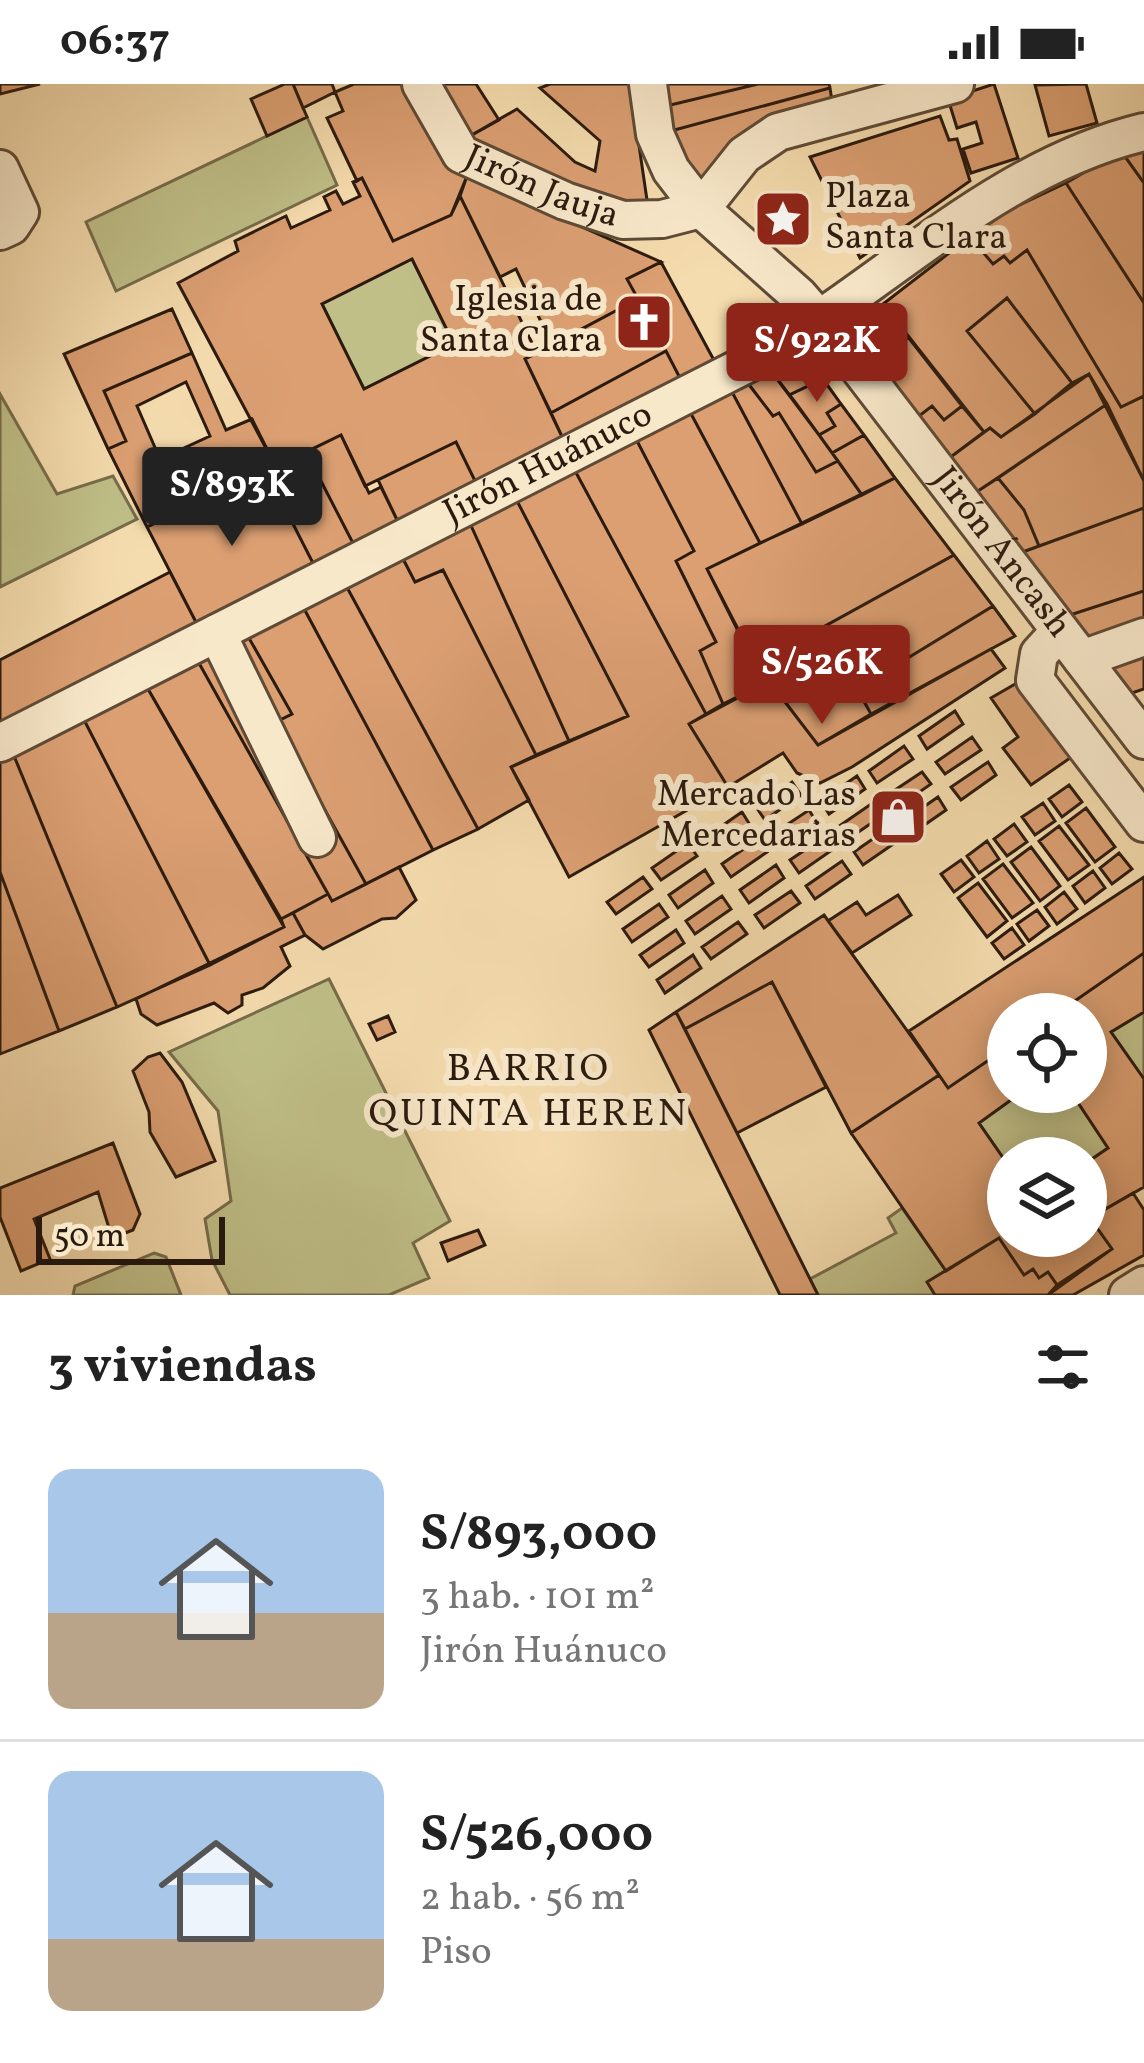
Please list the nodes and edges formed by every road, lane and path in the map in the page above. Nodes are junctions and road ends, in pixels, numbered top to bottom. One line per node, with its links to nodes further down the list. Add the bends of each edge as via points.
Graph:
1 (421, 84): 6 (street, Jirón Jauja, via 461,154 565,201 628,220)
2 (648, 84): 6 (street, Jirón Áncash, via 662,153)
3 (955, 84): 6 (street, via 778,132 744,155)
4 (1144, 132): 8 (street, Jirón Huánuco, via 1047,167)
5 (0, 170): 7 (street, via 20,212)
6 (701, 209): 8 (street, Jirón Áncash)
7 (0, 231)
8 (821, 321): 9 (street, Jirón Huánuco); 11 (street, Jirón Áncash)
9 (217, 633): 13 (street, Jirón Huánuco); 15 (street)
10 (1144, 637): 11 (street)
11 (1071, 645): 12 (street, Jirón Áncash); 14 (street, via 1040,654 1034,680)
12 (1144, 740)
13 (0, 742)
14 (1144, 823)
15 (317, 838)
16 (1144, 1285): 17 (street)
17 (1127, 1295)

